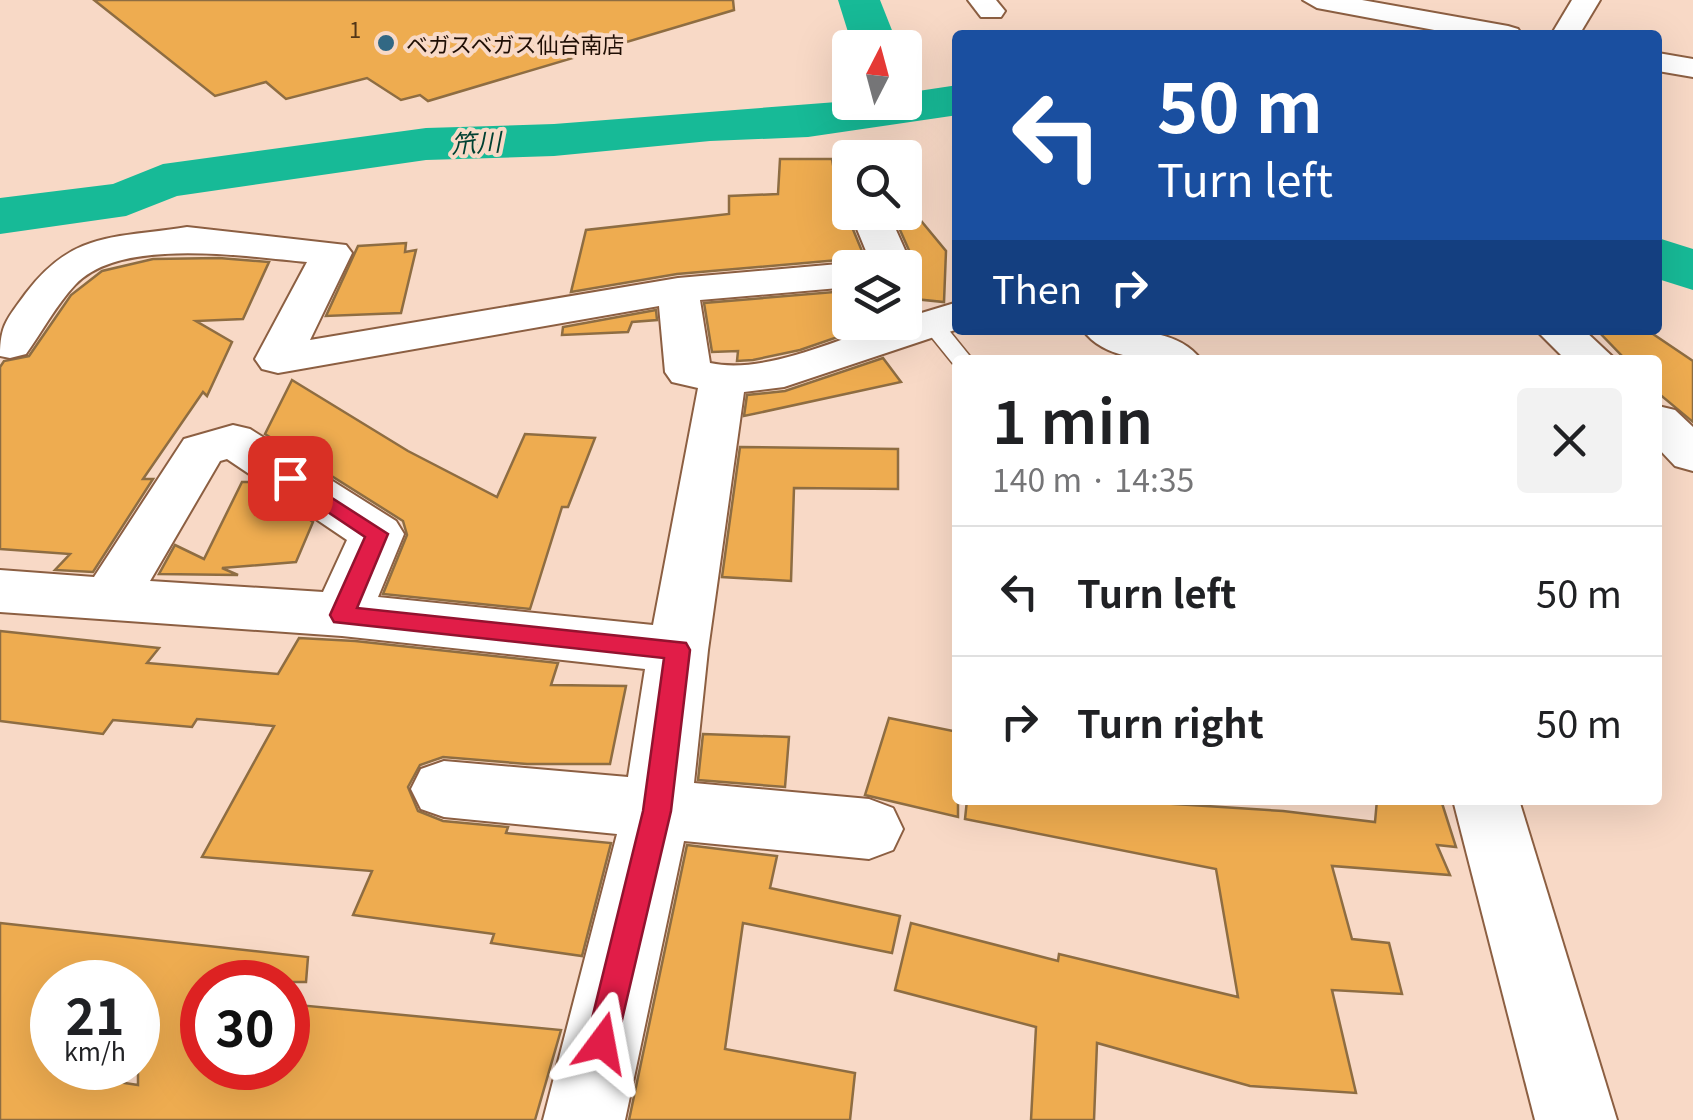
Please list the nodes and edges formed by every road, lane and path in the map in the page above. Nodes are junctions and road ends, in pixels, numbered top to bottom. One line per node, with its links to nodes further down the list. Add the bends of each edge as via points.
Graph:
1 (1317, 0): 3 (street)
2 (1586, 0): 4 (street)
3 (1481, 30)
4 (1568, 30)
5 (1662, 63): 6 (street)
6 (1693, 68)
7 (832, 277): 8 (street)
8 (678, 290): 12 (street, via 278,359 332,253 187,239 88,255 60,276); 16 (street, via 688,372)
9 (944, 319): 13 (lane); 16 (street, via 768,376)
10 (1120, 335): 14 (street)
11 (1564, 335): 15 (street)
12 (10, 344)
13 (960, 355)
14 (1168, 355)
15 (1588, 355)
16 (723, 380): 22 (street)
17 (1662, 425): 18 (street)
18 (1693, 454)
19 (0, 591): 20 (street)
20 (111, 597): 21 (street); 21 (street, via 202,450 233,440 377,534)
21 (342, 615): 22 (street)
22 (678, 650): 25 (street)
23 (444, 789): 25 (street)
24 (1487, 805): 28 (street)
25 (657, 811): 26 (street); 27 (street)
26 (869, 829)
27 (584, 1120)
28 (1576, 1120)

